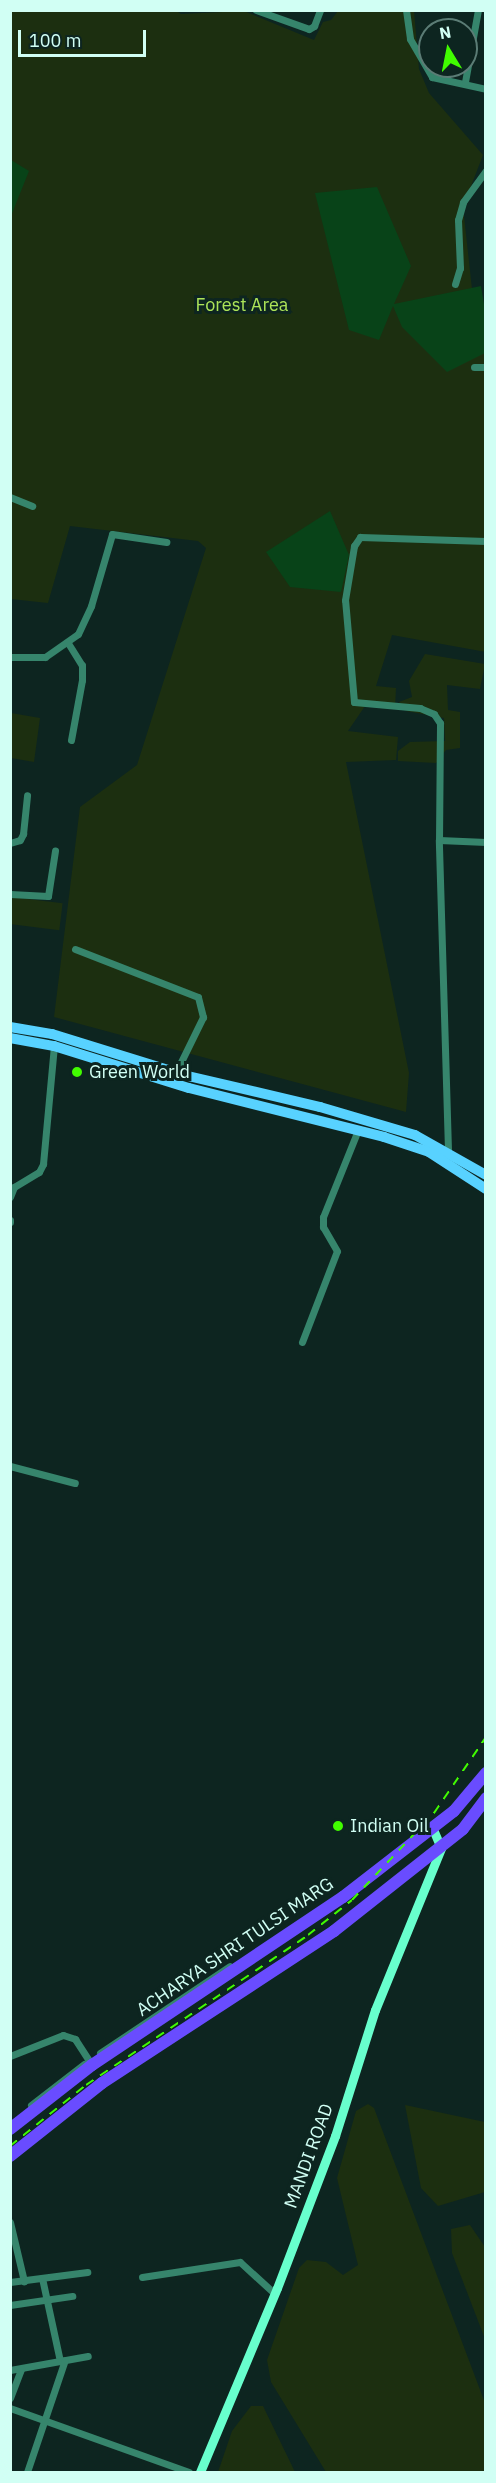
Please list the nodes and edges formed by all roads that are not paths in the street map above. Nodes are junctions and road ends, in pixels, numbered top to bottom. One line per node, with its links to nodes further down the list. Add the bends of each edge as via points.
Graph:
1 (256, 10): 2 (street, via 309,29)
2 (320, 10)
3 (406, 10): 5 (street, via 410,39 426,70 439,80)
4 (478, 10): 5 (street)
5 (465, 82): 6 (street)
6 (486, 89)
7 (486, 170): 8 (street, via 463,202 458,220 460,268)
8 (455, 284)
9 (474, 367): 10 (street)
10 (486, 367)
11 (10, 497): 12 (street)
12 (32, 506)
13 (486, 541): 19 (street, via 360,537 354,546 346,589 354,702 420,708 434,714 440,723)
14 (166, 542): 15 (street, via 112,534 92,606 78,634)
15 (68, 643): 16 (street, via 45,657); 17 (street, via 80,659 82,680)
16 (10, 657)
17 (71, 740)
18 (27, 795): 21 (street, via 21,840)
19 (439, 840): 20 (street); 30 (street)
20 (486, 842)
21 (10, 843)
22 (54, 851): 23 (street, via 48,896)
23 (10, 894)
24 (75, 949): 28 (street, via 198,997 203,1017)
25 (10, 1027): 28 (main road, via 52,1034)
26 (10, 1038): 27 (main road)
27 (54, 1046): 29 (main road, via 189,1088); 33 (street, via 43,1164 39,1172 14,1187)
28 (176, 1072): 30 (main road, via 320,1107 415,1135)
29 (358, 1130): 32 (main road, via 429,1152); 34 (street, via 323,1217 323,1227 337,1251)
30 (448, 1150): 31 (main road)
31 (486, 1174)
32 (486, 1189)
33 (10, 1197)
34 (302, 1342)
35 (10, 1466): 36 (street)
36 (75, 1483)
37 (486, 1773): 39 (highway, ACHARYA SHRI TULSI MARG)
38 (486, 1798): 40 (highway, via 463,1829)
39 (433, 1829): 40 (street); 42 (highway, ACHARYA SHRI TULSI MARG, via 300,1926)
40 (441, 1848): 45 (highway, via 334,1931 102,2084); 52 (street, MANDI ROAD, via 375,2010 335,2136)
41 (10, 2056): 42 (street, via 63,2035 75,2039)
42 (91, 2062): 43 (street); 44 (highway, ACHARYA SHRI TULSI MARG)
43 (10, 2122)
44 (10, 2129)
45 (10, 2156)
46 (10, 2222): 50 (street)
47 (87, 2272): 49 (street)
48 (142, 2277): 52 (street, via 240,2262)
49 (42, 2278): 50 (street); 54 (street)
50 (24, 2281): 51 (street)
51 (10, 2282)
52 (275, 2294): 65 (street, MANDI ROAD)
53 (72, 2296): 54 (street)
54 (47, 2299): 55 (street); 57 (street)
55 (10, 2305)
56 (88, 2356): 57 (street)
57 (62, 2361): 58 (street); 62 (street)
58 (21, 2369): 59 (street); 60 (street)
59 (10, 2370)
60 (10, 2398)
61 (10, 2408): 62 (street)
62 (45, 2420): 63 (street); 64 (street)
63 (27, 2472)
64 (189, 2472)
65 (200, 2472)

